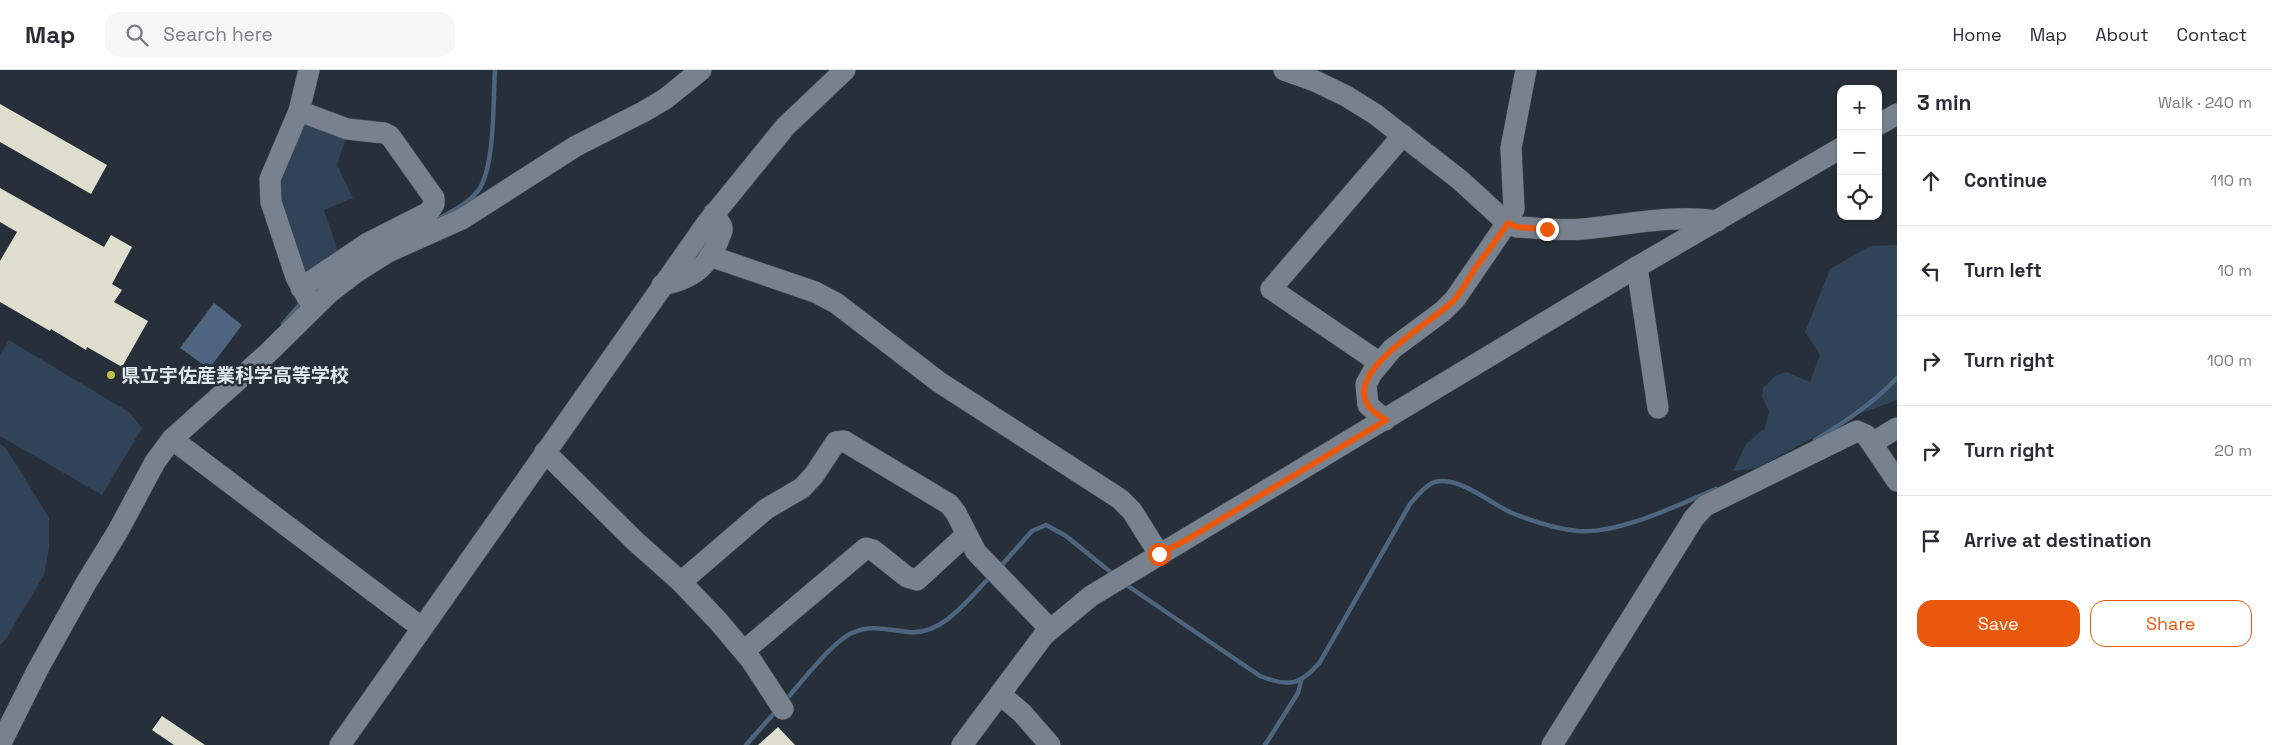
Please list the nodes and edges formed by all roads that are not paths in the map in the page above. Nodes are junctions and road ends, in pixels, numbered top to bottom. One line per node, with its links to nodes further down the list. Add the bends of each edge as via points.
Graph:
1 (309, 70): 6 (street)
2 (701, 70): 18 (street, via 666,99 576,146 462,219 372,261)
3 (845, 70): 11 (street, via 785,127)
4 (1284, 70): 9 (street, via 1346,96)
5 (1526, 70): 13 (street, via 1511,148 1514,209)
6 (299, 111): 17 (street, via 270,179 269,190); 17 (street, via 348,129 390,136 434,198 429,212 368,243)
7 (1897, 114): 8 (street)
8 (1882, 123)
9 (1403, 135): 13 (street); 19 (street, via 1271,289)
10 (1837, 150): 12 (street)
11 (714, 213): 14 (street, via 722,231); 16 (street)
12 (1717, 221): 13 (street, via 1677,218 1581,229 1517,227); 15 (street)
13 (1508, 223): 19 (street, via 1455,299)
14 (710, 256): 16 (street, via 689,278); 28 (street, via 836,302 939,382 1120,499 1132,511)
15 (1637, 268): 20 (street); 21 (street)
16 (662, 285): 25 (street)
17 (301, 288): 18 (street)
18 (313, 308): 23 (street)
19 (1380, 362): 21 (street, via 1366,384 1365,394 1368,405)
20 (1658, 408)
21 (1386, 420): 28 (street)
22 (1897, 428): 24 (street)
23 (172, 439): 30 (street); 35 (street, via 155,462 86,583)
24 (1872, 443): 26 (street); 39 (street, via 1866,435 1857,432 1711,502 1699,511)
25 (545, 452): 29 (street, via 635,541); 30 (street)
26 (1897, 481)
27 (966, 535): 29 (street, via 949,504 840,441 833,445 802,488 766,509); 31 (street, via 976,552); 32 (street, via 917,580 907,577 866,548)
28 (1159, 554): 31 (street, via 1090,596)
29 (682, 582): 32 (street)
30 (422, 628): 36 (street)
31 (1050, 629): 33 (street)
32 (744, 651): 34 (street)
33 (1000, 694): 37 (street); 38 (street)
34 (783, 708)
35 (0, 745)
36 (340, 745)
37 (962, 745)
38 (1050, 745)
39 (1552, 745)

